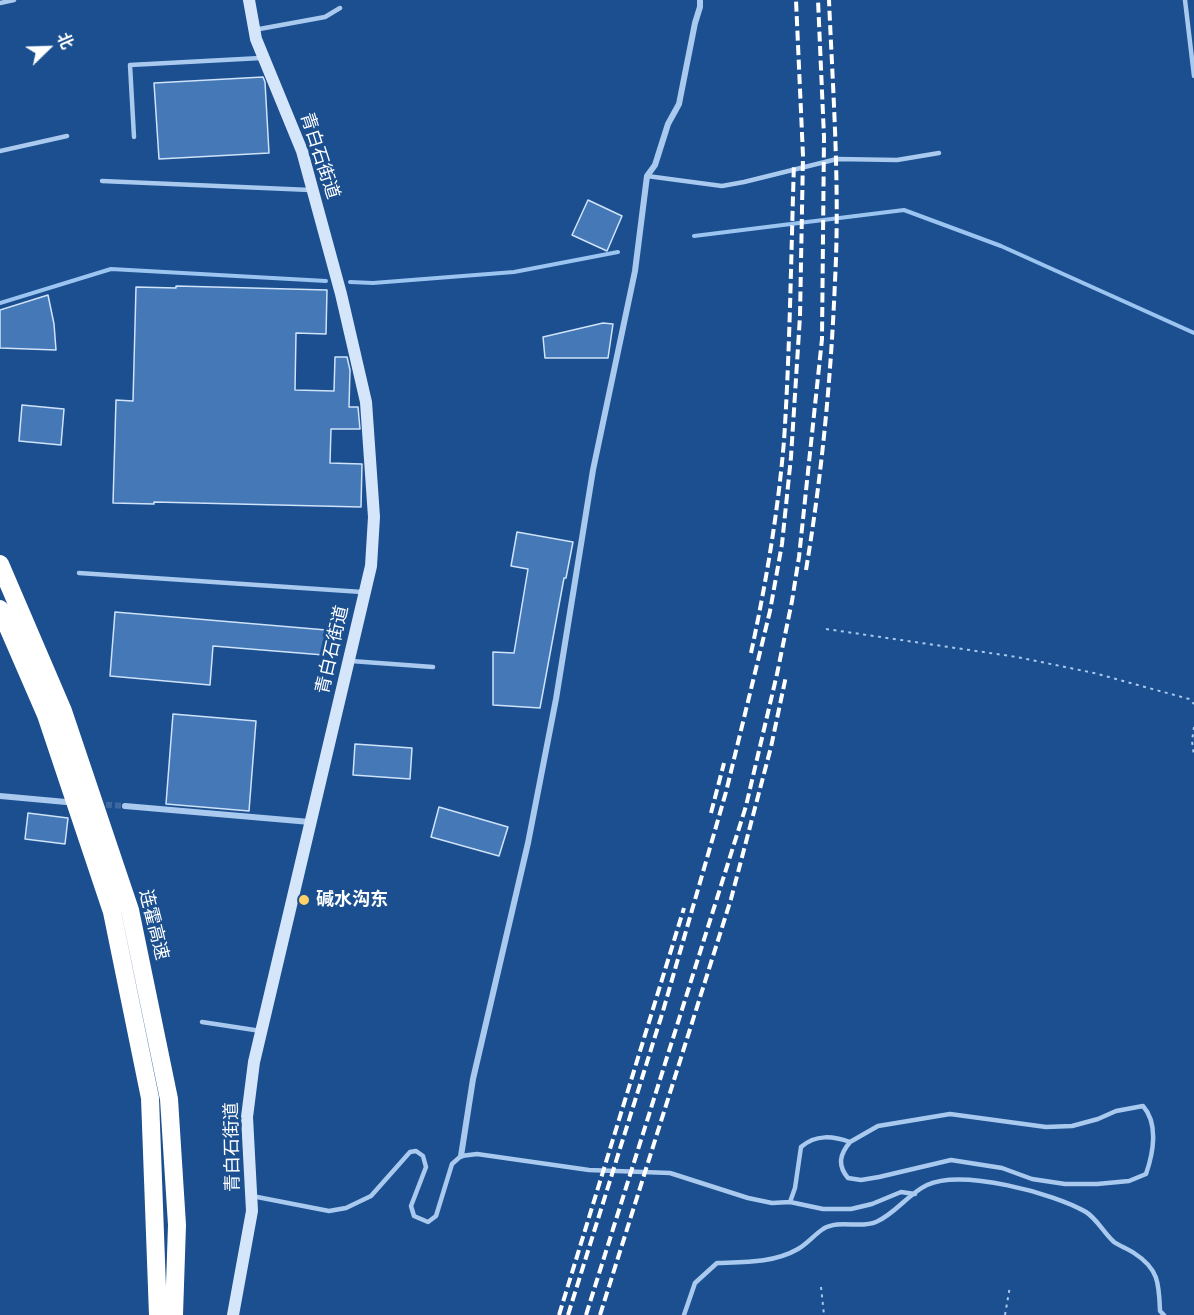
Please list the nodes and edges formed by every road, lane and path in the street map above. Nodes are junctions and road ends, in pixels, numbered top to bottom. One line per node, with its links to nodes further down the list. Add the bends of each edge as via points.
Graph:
1 (14, 0): 5 (lane)
2 (249, 0): 7 (street, 青白石街道)
3 (700, 0): 14 (street, via 679,104)
4 (1185, 0): 9 (lane)
5 (0, 3)
6 (340, 8): 7 (lane, via 325,16)
7 (254, 30): 8 (street, 青白石街道)
8 (264, 58): 11 (lane, via 130,64); 16 (street, 青白石街道, via 302,151)
9 (1194, 76)
10 (68, 136): 12 (lane)
11 (134, 137)
12 (0, 151)
13 (939, 153): 14 (lane, via 897,160 837,159 722,186)
14 (647, 176): 34 (street, via 635,271 593,470 556,699 528,843 473,1079)
15 (102, 181): 16 (lane)
16 (313, 190): 19 (street, 青白石街道, via 366,402 374,517)
17 (0, 564): 41 (highway, 连霍高速, via 63,711 130,910 169,1099 177,1225)
18 (78, 573): 19 (lane)
19 (365, 593): 22 (street, 青白石街道)
20 (0, 609): 40 (highway, 连霍高速, via 46,715 112,912 150,1098)
21 (825, 629): 24 (path, via 1017,657 1105,676 1189,699)
22 (348, 661): 23 (lane); 30 (street, 青白石街道)
23 (433, 667)
24 (1194, 704)
25 (1194, 728): 26 (path)
26 (1194, 756)
27 (0, 796): 28 (street)
28 (66, 801)
29 (125, 806): 30 (street)
30 (310, 822): 32 (street, 青白石街道)
31 (202, 1022): 32 (lane)
32 (261, 1030): 36 (street, 青白石街道, via 247,1117)
33 (850, 1142): 33 (lane, via 878,1126 950,1114 1046,1127 1072,1126 1143,1106 1153,1130 1152,1158 1146,1174 1129,1181 1097,1184 1032,1179 1002,1168 951,1160 879,1178 848,1178 841,1161); 37 (lane, via 832,1136 801,1147)
34 (461, 1156): 36 (lane, via 452,1164 436,1216 428,1222 414,1216 411,1206 426,1167 423,1156 416,1151 410,1152 371,1196 346,1208 329,1211); 37 (lane, via 477,1154 590,1170 670,1173 748,1198)
35 (915, 1194): 37 (lane, via 901,1192 851,1209 823,1209); 43 (lane, via 873,1224 847,1223 824,1228 797,1250 778,1257 717,1263 695,1283); 46 (lane, via 927,1185 953,1179 993,1183 1052,1197 1088,1213 1114,1242 1154,1270 1159,1283 1160,1311)
36 (252, 1196): 42 (street, 青白石街道)
37 (790, 1202)
38 (1010, 1286): 45 (path)
39 (821, 1287): 44 (path)
40 (158, 1315)
41 (174, 1315)
42 (233, 1315)
43 (684, 1315)
44 (824, 1315)
45 (1005, 1315)
46 (1164, 1315)

